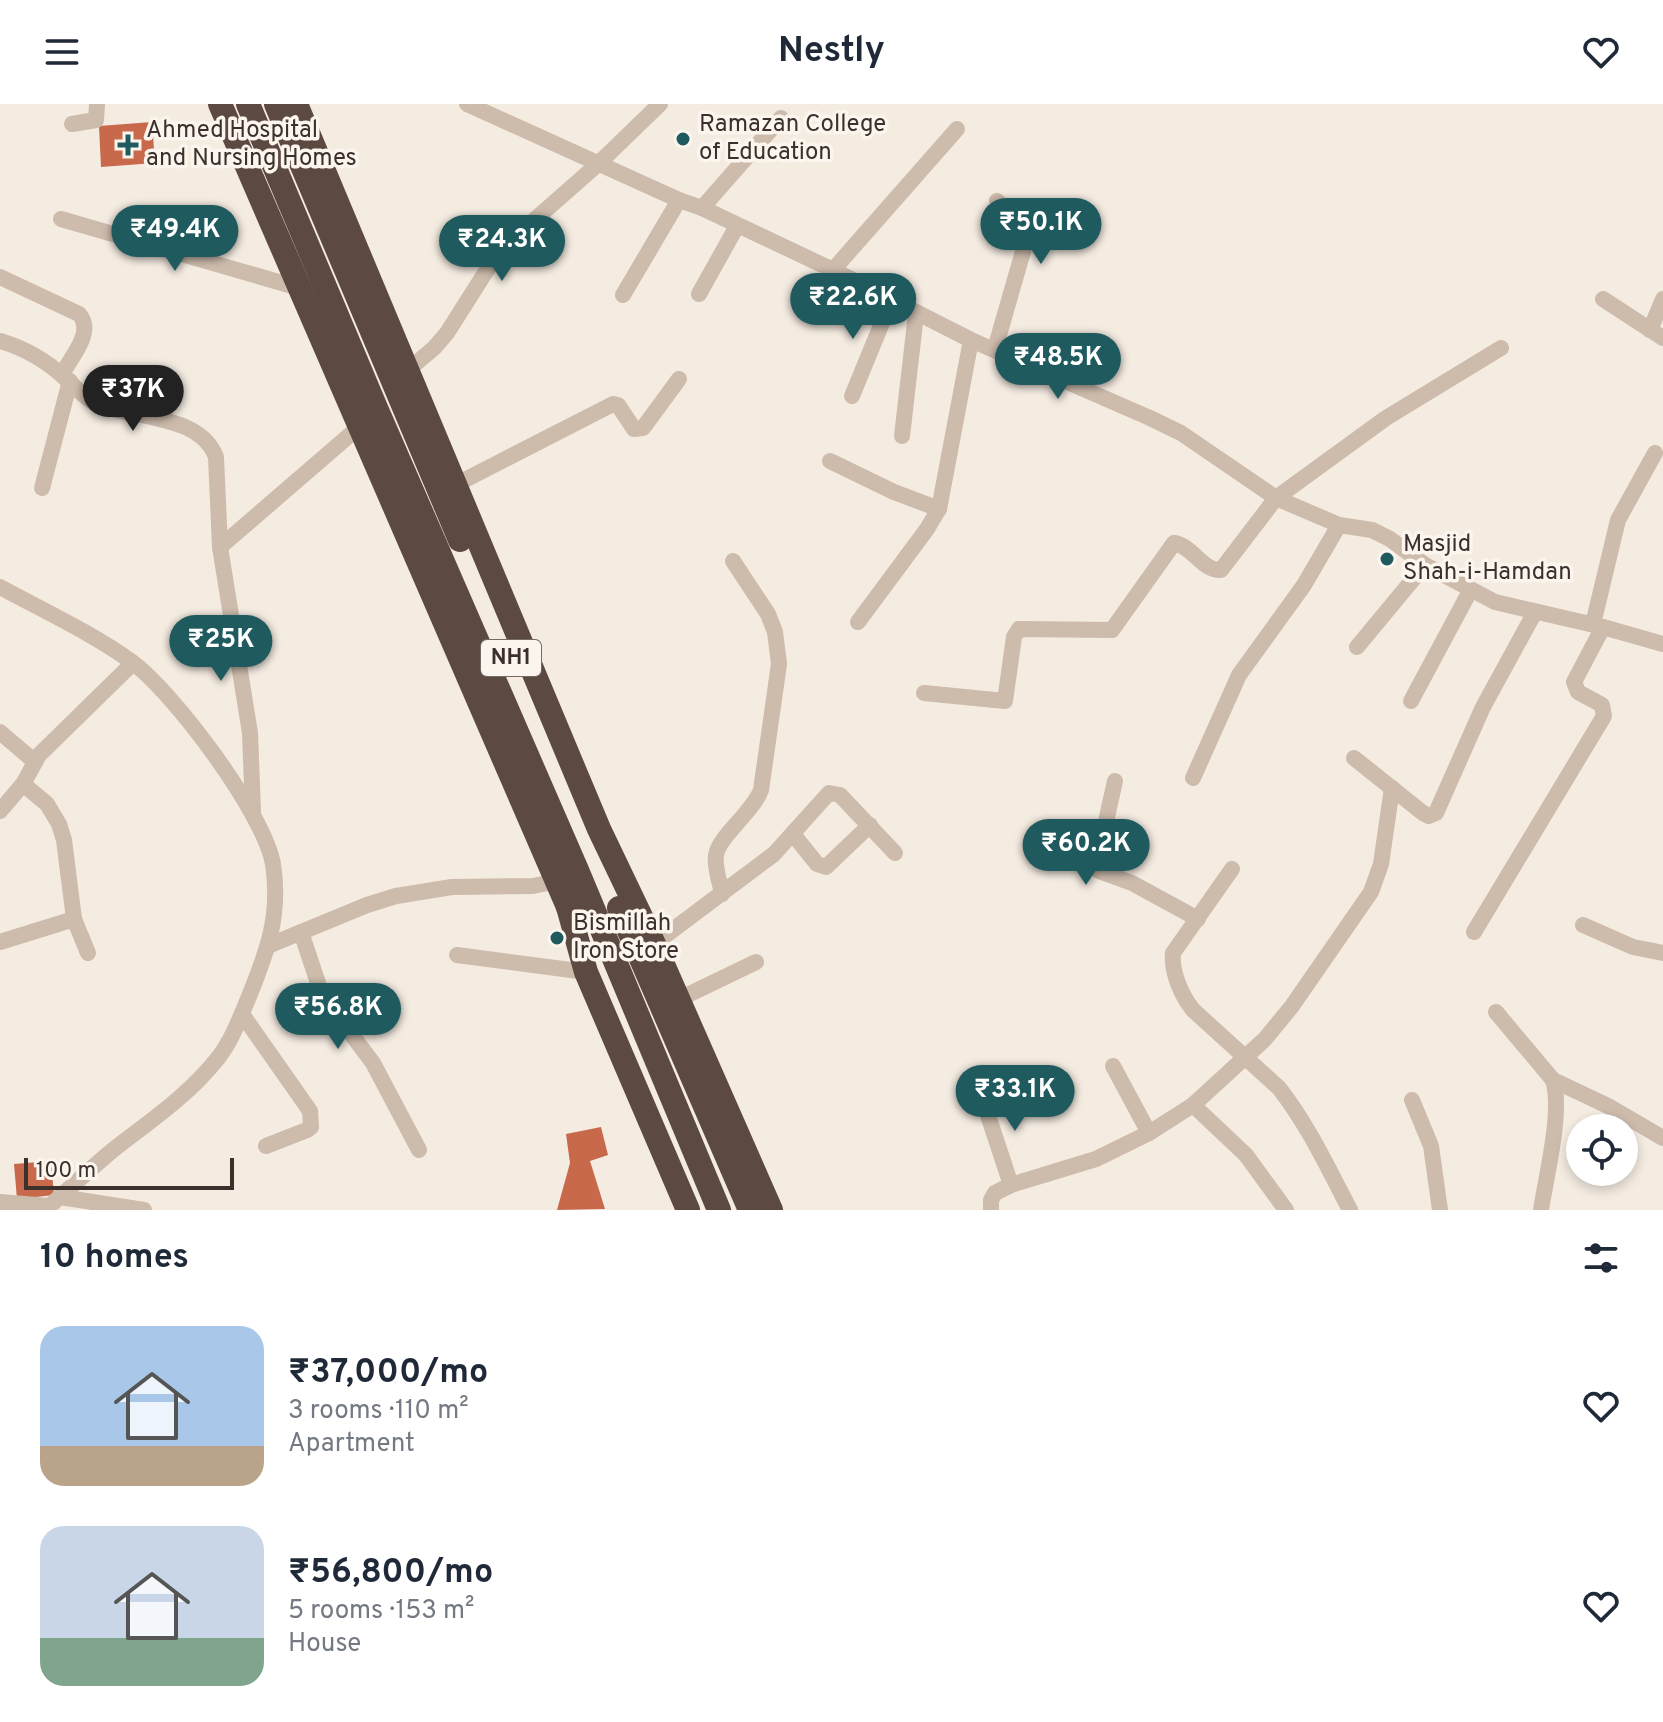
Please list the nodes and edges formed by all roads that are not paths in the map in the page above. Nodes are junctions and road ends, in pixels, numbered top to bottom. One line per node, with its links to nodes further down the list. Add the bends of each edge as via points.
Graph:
1 (97, 104): 9 (street, via 96,120)
2 (276, 104): 31 (highway, NH1)
3 (296, 104): 31 (highway)
4 (467, 104): 11 (street)
5 (660, 104): 11 (street)
6 (250, 108): 7 (street); 70 (highway, NH1)
7 (224, 114): 19 (highway)
8 (781, 118): 14 (street)
9 (72, 124)
10 (957, 129): 17 (street)
11 (598, 164): 12 (street); 31 (street, via 499,251 447,333)
12 (679, 200): 14 (street); 21 (street)
13 (997, 201): 30 (street, via 1020,222 1026,241)
14 (702, 208): 16 (street)
15 (61, 219): 19 (street)
16 (737, 226): 17 (street); 20 (street)
17 (833, 270): 24 (street)
18 (0, 277): 32 (street, via 84,319 85,332)
19 (299, 288): 35 (highway)
20 (699, 294)
21 (623, 295)
22 (1603, 299): 26 (street)
23 (1663, 299): 26 (street)
24 (891, 301): 25 (street); 34 (street)
25 (916, 314): 27 (street); 36 (street)
26 (1656, 334)
27 (971, 340): 30 (street); 42 (street)
28 (0, 341): 32 (street, via 30,352)
29 (1501, 348): 41 (street, via 1386,418)
30 (995, 349): 41 (street, via 1181,433)
31 (400, 376): 39 (highway); 85 (highway, NH1)
32 (66, 378): 40 (street); 44 (street, via 95,403 158,418 211,443)
33 (679, 379): 39 (street, via 643,428 634,429 613,404)
34 (852, 396)
35 (359, 427): 44 (street); 70 (highway)
36 (902, 436)
37 (1655, 453): 51 (street, via 1618,520)
38 (830, 461): 42 (street)
39 (455, 485): 78 (highway, via 599,829)
40 (42, 488)
41 (1276, 498): 43 (street); 55 (street, via 1221,570 1209,568 1179,543 1171,545 1112,630 1019,629 1005,701)
42 (939, 509): 50 (street)
43 (1339, 525): 46 (street, via 1372,530); 60 (street, via 1304,585 1239,675)
44 (220, 547): 65 (street, via 250,733)
45 (733, 561): 71 (street, via 772,621 779,664 761,790 716,854)
46 (1425, 565): 48 (street); 53 (street)
47 (0, 587): 54 (street)
48 (1470, 591): 49 (street); 56 (street)
49 (1535, 612): 51 (street); 63 (street, via 1483,707 1436,813 1423,813)
50 (858, 622)
51 (1598, 625): 52 (street); 76 (street, via 1574,682 1578,692 1602,705 1604,716)
52 (1663, 644)
53 (1357, 647)
54 (133, 663): 59 (street); 65 (street, via 194,727)
55 (924, 693)
56 (1411, 701)
57 (0, 732): 59 (street)
58 (1354, 758): 63 (street)
59 (34, 761): 62 (street)
60 (1193, 778)
61 (1115, 781): 73 (street, via 1099,871)
62 (23, 784): 64 (street); 72 (street, via 47,804 59,824)
63 (1392, 788): 88 (street, via 1381,864 1363,907 1292,1006)
64 (0, 811)
65 (253, 815): 79 (street, via 272,860)
66 (870, 825): 67 (street, via 840,795 829,793); 67 (street, via 826,867 817,864); 68 (street)
67 (793, 834): 71 (street)
68 (895, 853)
69 (1232, 869): 73 (street)
70 (567, 875): 75 (street, via 533,886 452,887 396,896); 84 (highway, via 568,907); 103 (highway, NH1)
71 (722, 894): 78 (street)
72 (74, 919): 77 (street); 80 (street)
73 (1198, 919): 88 (street, via 1172,958 1183,996)
74 (1583, 925): 81 (street, via 1633,947)
75 (301, 932): 79 (street); 97 (street, via 322,995 373,1063)
76 (1474, 932)
77 (0, 942)
78 (654, 944): 85 (highway)
79 (270, 945): 87 (street)
80 (88, 953)
81 (1663, 953)
82 (457, 955): 84 (street)
83 (756, 962): 85 (street)
84 (586, 972): 102 (highway)
85 (670, 1004): 104 (highway, NH1); 105 (highway)
86 (1496, 1012): 90 (street)
87 (242, 1014): 96 (street, via 312,1118 307,1130); 100 (street, via 228,1045 199,1080)
88 (1245, 1057): 93 (street); 108 (street, via 1279,1088 1302,1119)
89 (1113, 1066): 94 (street)
90 (1553, 1080): 95 (street); 110 (street, via 1557,1108)
91 (981, 1094): 98 (street)
92 (1412, 1100): 109 (street, via 1431,1146)
93 (1193, 1105): 94 (street); 107 (street, via 1246,1155)
94 (1149, 1133): 98 (street, via 1096,1159)
95 (1663, 1138)
96 (266, 1146)
97 (419, 1150)
98 (1011, 1185): 106 (street, via 993,1195)
99 (0, 1202): 100 (street)
100 (51, 1204): 101 (street)
101 (144, 1210)
102 (688, 1210)
103 (719, 1210)
104 (750, 1210)
105 (771, 1210)
106 (991, 1210)
107 (1286, 1210)
108 (1350, 1210)
109 (1440, 1210)
110 (1541, 1210)

